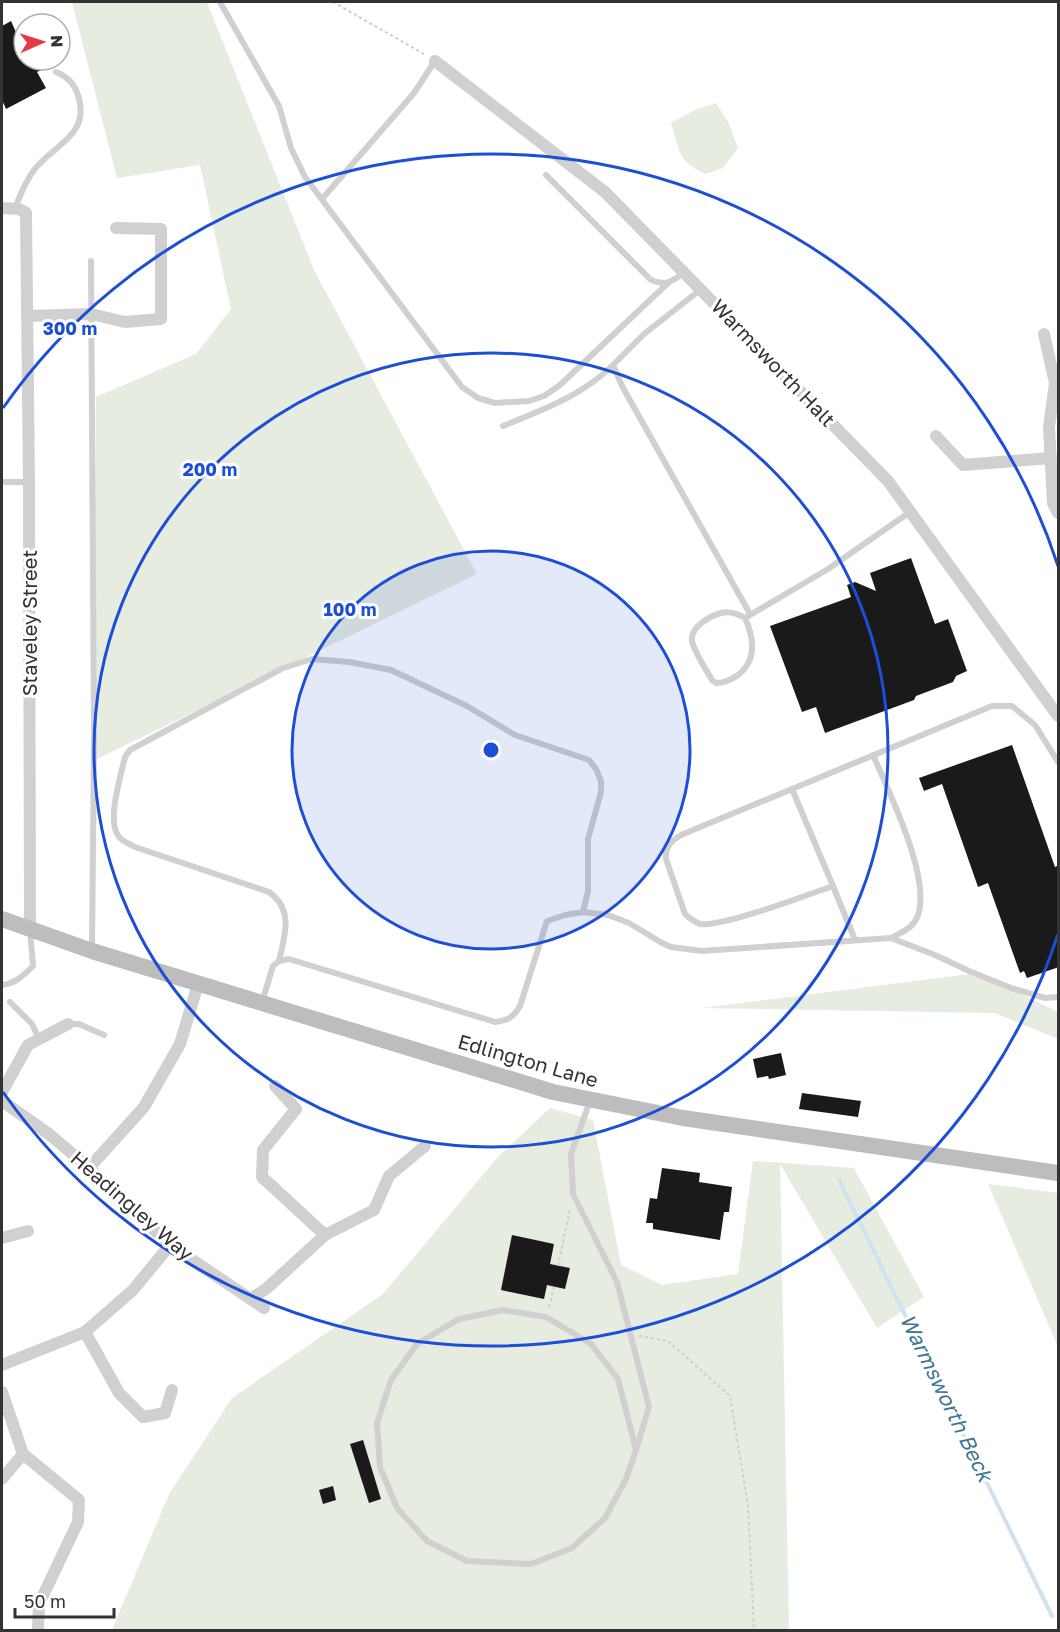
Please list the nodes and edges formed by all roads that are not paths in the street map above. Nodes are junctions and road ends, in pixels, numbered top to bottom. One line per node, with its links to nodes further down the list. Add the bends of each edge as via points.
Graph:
1 (220, 2): 5 (lane, via 279,106 294,157)
2 (435, 61): 5 (lane, via 414,93); 10 (street, Warmsworth Halt, via 605,192)
3 (56, 72): 7 (lane, via 74,86 80,104 79,121 70,138 33,172)
4 (546, 175): 11 (lane, via 651,280)
5 (322, 199): 11 (lane, via 462,387 495,403 529,401 560,385)
6 (2, 208): 7 (street)
7 (15, 208): 14 (street, Staveley Street, via 26,213)
8 (116, 228): 13 (street, via 161,229 161,319 116,322)
9 (91, 261): 13 (lane)
10 (685, 273): 11 (lane); 12 (street, Warmsworth Halt)
11 (668, 283)
12 (701, 290): 16 (lane, via 644,334); 23 (street, Warmsworth Halt, via 888,481)
13 (90, 314): 14 (street); 36 (lane)
14 (28, 316): 22 (street, Staveley Street)
15 (1044, 334): 18 (street, via 1055,383)
16 (613, 365): 17 (lane, via 563,402); 25 (lane)
17 (503, 426)
18 (1054, 426): 20 (street)
19 (936, 436): 20 (street, via 963,465)
20 (1051, 458): 24 (street, via 1053,503)
21 (2, 482): 22 (lane)
22 (29, 482): 33 (street, Staveley Street)
23 (911, 512): 25 (lane); 26 (street, Warmsworth Halt)
24 (1059, 513)
25 (748, 616): 25 (lane, via 723,612 702,622 694,632 693,645 716,683 734,678 750,661 753,642)
26 (1059, 716)
27 (873, 755): 28 (lane, via 992,706 1012,706 1035,725); 29 (lane); 34 (lane, via 897,807 922,898 918,916 910,927)
28 (1059, 762)
29 (792, 789): 30 (lane); 30 (lane, via 681,836 668,846 666,860 685,914 701,924 711,923)
30 (833, 886): 35 (lane)
31 (583, 912): 35 (lane, via 629,923 671,947 702,951); 37 (lane, via 547,921 520,1006 508,1020 495,1022 289,959); 37 (lane, via 588,891 588,839 601,792 601,781 589,760 515,735 467,706 391,670 312,659 283,668 130,750 125,757 114,815 119,837 135,848 275,896 286,916)
32 (2, 919): 33 (main road, Edlington Lane)
33 (30, 930): 36 (main road, Edlington Lane); 39 (lane, via 33,966 12,984)
34 (891, 938): 35 (lane); 40 (lane, via 1011,988 1045,998)
35 (855, 940)
36 (92, 951): 38 (main road, Edlington Lane)
37 (279, 961): 42 (lane, via 273,966)
38 (198, 984): 42 (main road, Edlington Lane); 51 (street, via 180,1044 144,1107)
39 (2, 985)
40 (1059, 997)
41 (10, 1002): 45 (lane, via 32,1024)
42 (261, 1004): 49 (main road, Edlington Lane)
43 (68, 1024): 44 (lane, via 79,1024); 45 (street)
44 (104, 1035)
45 (39, 1039): 47 (street, via 28,1045)
46 (275, 1086): 54 (street, via 296,1109 263,1150 262,1177)
47 (2, 1092)
48 (2, 1101): 51 (street, Headingley Way)
49 (590, 1101): 52 (main road, Edlington Lane); 63 (lane, via 571,1154 573,1194 617,1282 649,1407)
50 (425, 1146): 54 (street, via 389,1176 374,1210)
51 (89, 1168): 56 (street, Headingley Way)
52 (1059, 1173)
53 (28, 1230): 55 (street)
54 (325, 1235): 57 (street)
55 (2, 1238)
56 (170, 1245): 57 (street, Headingley Way); 59 (street, via 133,1290)
57 (250, 1299): 58 (street, Headingley Way)
58 (264, 1308)
59 (85, 1332): 60 (street); 61 (street, via 119,1393 143,1417 165,1413)
60 (2, 1365)
61 (172, 1390)
62 (2, 1392): 64 (street)
63 (636, 1450): 63 (lane, via 605,1518 572,1548 531,1564 467,1561 427,1541 397,1508 380,1467 377,1423 390,1380 417,1344 459,1318 502,1310 546,1317 591,1344 618,1379)
64 (23, 1455): 65 (street); 66 (street, via 79,1500 78,1522 39,1604)
65 (2, 1479)
66 (38, 1630)

